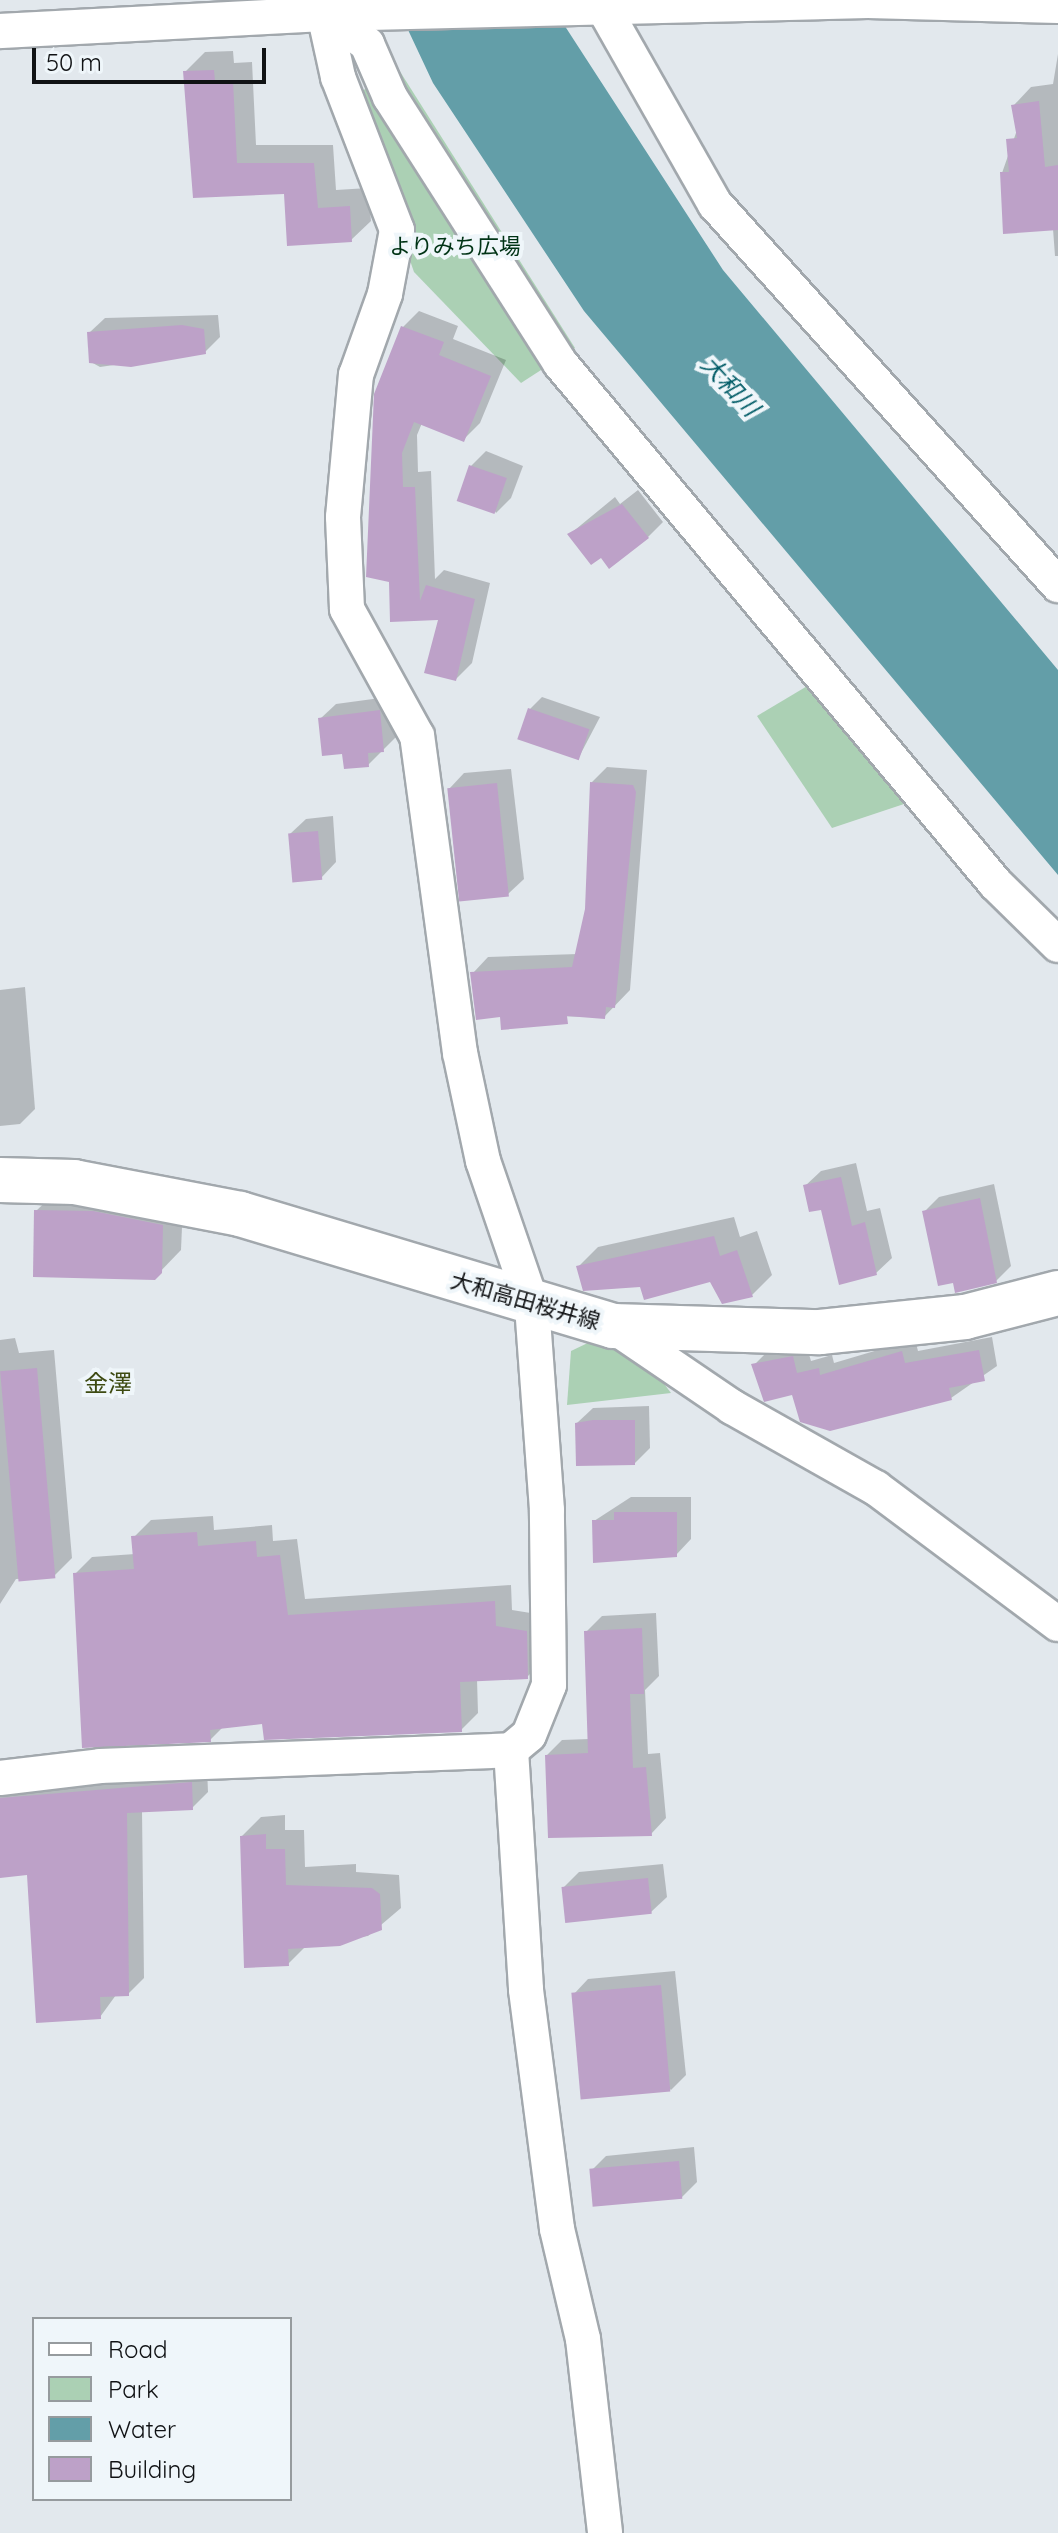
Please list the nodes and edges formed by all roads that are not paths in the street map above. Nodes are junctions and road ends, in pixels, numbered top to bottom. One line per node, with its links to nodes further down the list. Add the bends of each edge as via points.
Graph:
1 (1058, 6): 2 (street, via 868,1)
2 (597, 7): 3 (street); 5 (street, via 715,204)
3 (335, 10): 4 (street); 6 (street, via 367,44 390,97 560,363 996,884); 9 (street, via 338,77 397,230 385,294 356,375 343,517 347,609 417,736 460,1053 483,1161)
4 (0, 31)
5 (1058, 585)
6 (1058, 945)
7 (0, 1180): 9 (main road, 大和高田桜井線, via 74,1182 240,1214)
8 (1058, 1293): 10 (main road, 大和高田桜井線, via 965,1317 820,1332)
9 (532, 1304): 10 (main road, 大和高田桜井線); 12 (street, via 547,1510 549,1685 529,1735)
10 (613, 1326): 11 (street, via 732,1407 876,1488)
11 (1058, 1624)
12 (511, 1750): 13 (street, via 100,1766); 14 (street, via 526,1990 557,2229 583,2339)
13 (0, 1778)
14 (605, 2533)

